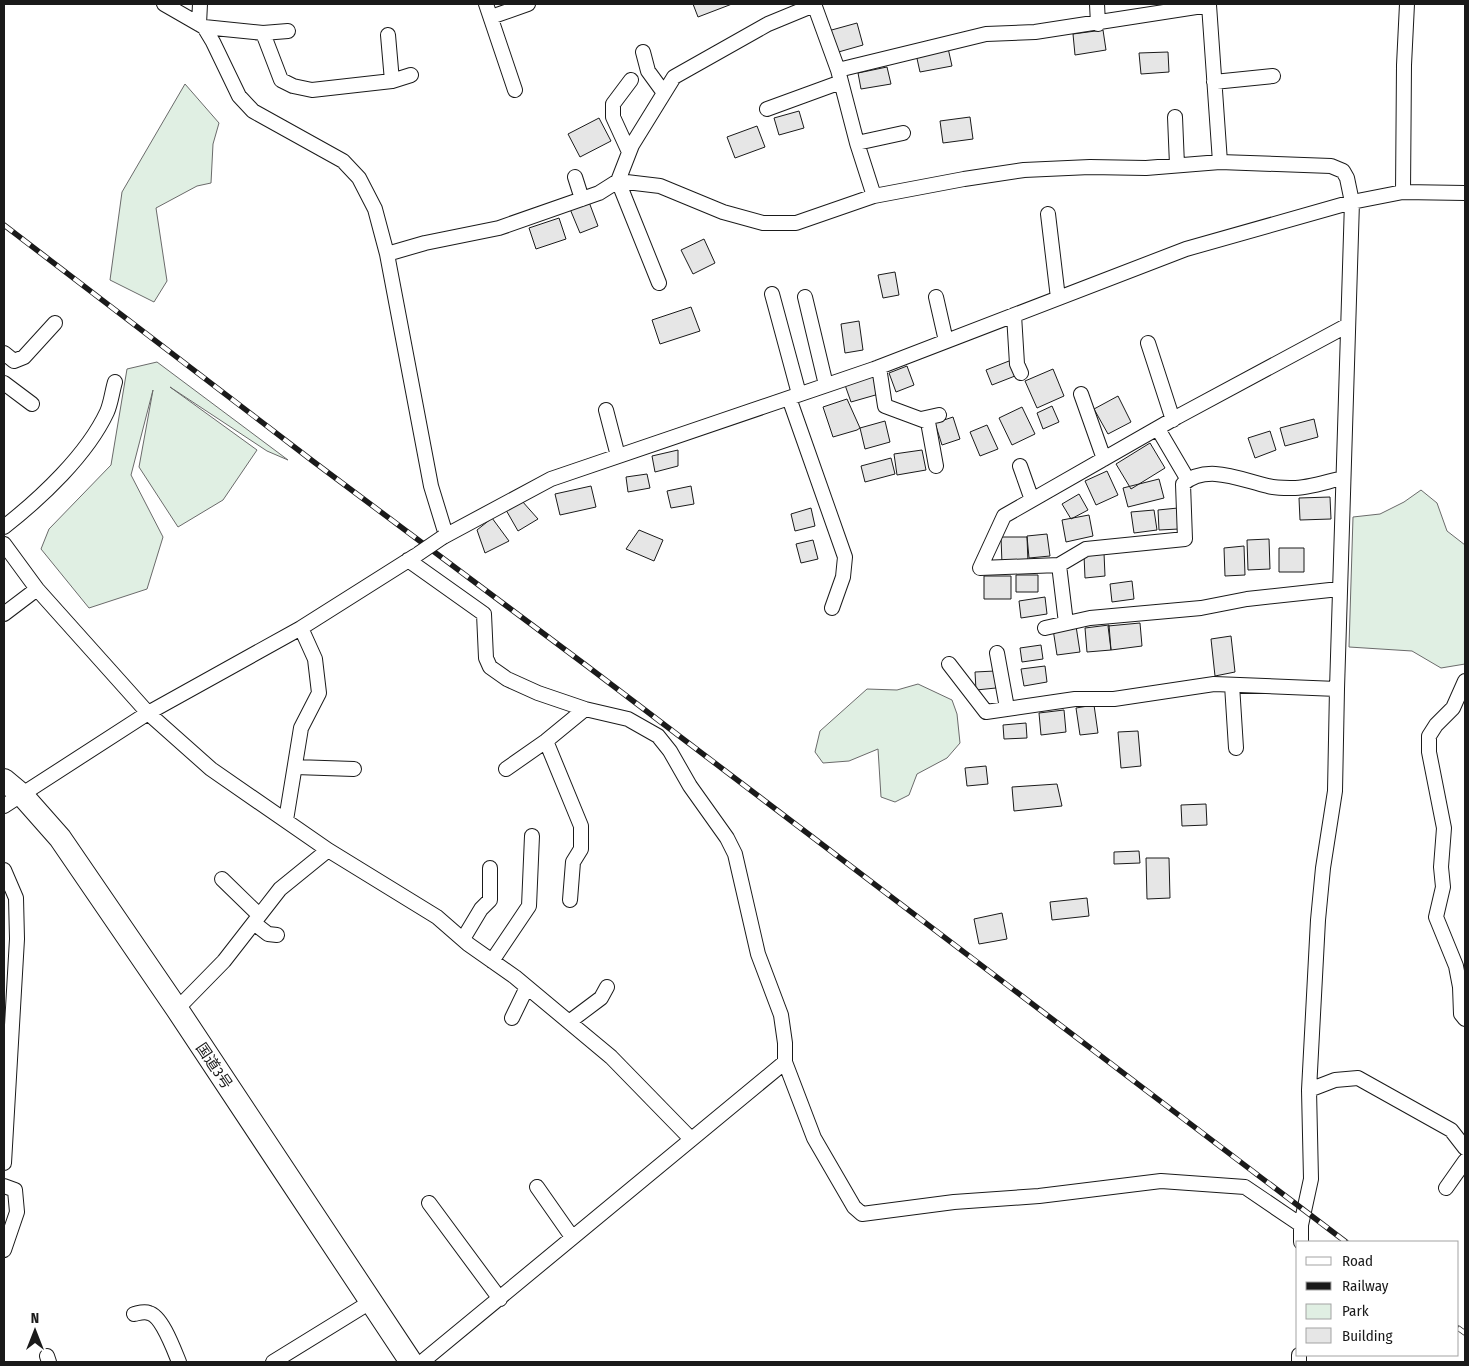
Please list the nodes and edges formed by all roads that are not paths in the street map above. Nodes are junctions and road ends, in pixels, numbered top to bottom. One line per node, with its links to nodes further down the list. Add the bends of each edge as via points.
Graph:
1 (164, 4): 9 (street)
2 (200, 4): 9 (street)
3 (528, 4): 7 (street)
4 (814, 4): 15 (street); 21 (street, via 768,24 674,77)
5 (1097, 4): 8 (street)
6 (1407, 4): 31 (street)
7 (488, 10): 20 (street)
8 (1098, 24): 15 (street, via 986,34); 19 (street, via 1209,5)
9 (201, 26): 11 (street); 37 (street, via 213,42 239,96 253,111 343,161 359,178 375,209)
10 (288, 32): 11 (street)
11 (264, 33): 18 (street, via 281,80 293,86 312,90)
12 (388, 35): 18 (street)
13 (643, 52): 21 (street, via 648,71)
14 (411, 75): 18 (street)
15 (839, 76): 22 (street); 25 (street)
16 (1273, 76): 19 (street)
17 (631, 80): 26 (street, via 613,104 613,117)
18 (392, 81)
19 (1214, 82): 27 (street)
20 (515, 90)
21 (664, 93): 26 (street)
22 (767, 110)
23 (1175, 117): 28 (street)
24 (903, 133): 25 (street)
25 (857, 143): 33 (street)
26 (629, 152): 30 (street)
27 (1220, 162): 28 (street); 35 (street, via 1332,166 1344,171)
28 (1177, 166): 33 (street, via 1024,170)
29 (575, 177): 34 (street)
30 (618, 181): 33 (street, via 660,186 723,212 763,223 796,223); 34 (street); 38 (street)
31 (1403, 192): 32 (street); 35 (street)
32 (1465, 192)
33 (874, 196)
34 (582, 199): 37 (street, via 499,228)
35 (1352, 202): 42 (street, via 1186,249); 45 (street)
36 (1048, 214): 42 (street)
37 (387, 254): 70 (street, via 431,486)
38 (658, 283)
39 (772, 294): 55 (street)
40 (936, 297): 46 (street)
41 (805, 298): 53 (street)
42 (1058, 298): 43 (street)
43 (1014, 315): 46 (street); 50 (street, via 1016,364)
44 (55, 323): 48 (street, via 24,357 14,361)
45 (1348, 325): 60 (street); 66 (street)
46 (946, 341): 49 (street)
47 (1148, 343): 60 (street)
48 (4, 353)
49 (878, 367): 53 (street); 59 (street, via 886,406)
50 (1020, 372)
51 (114, 382): 69 (street, via 107,411 81,454)
52 (4, 383): 56 (street)
53 (826, 385): 55 (street)
54 (1080, 394): 63 (street)
55 (794, 396): 62 (street); 76 (street, via 845,557 843,577)
56 (32, 404)
57 (606, 410): 62 (street)
58 (938, 415): 59 (street)
59 (921, 419): 64 (street, via 928,422)
60 (1173, 420): 61 (street)
61 (1158, 428): 63 (street); 67 (street)
62 (618, 456): 70 (street, via 551,479)
63 (1104, 459): 68 (street)
64 (936, 466)
65 (1020, 466): 68 (street)
66 (1343, 478): 67 (street, via 1293,488 1221,474); 75 (street)
67 (1188, 480): 73 (street, via 1183,484 1185,539 1086,549)
68 (1032, 500): 73 (street, via 1004,516 980,568)
69 (4, 527)
70 (444, 536): 72 (street, bridge)
71 (4, 544): 74 (street)
72 (413, 557): 79 (street); 87 (street, via 484,614 486,658 496,673 538,693)
73 (1059, 565): 78 (street)
74 (37, 589): 77 (street); 89 (street)
75 (1340, 589): 78 (street, via 1247,599 1201,608 1090,618); 85 (street)
76 (832, 608)
77 (4, 614)
78 (1066, 624): 80 (street)
79 (301, 628): 89 (street); 92 (street, via 315,659 319,693 301,728)
80 (1045, 628)
81 (997, 653): 86 (street)
82 (949, 664): 86 (street, via 986,712)
83 (1465, 681): 88 (street)
84 (1232, 685): 85 (street); 86 (street, via 1214,684); 91 (street)
85 (1336, 689): 115 (street, via 1336,791 1318,920)
86 (1008, 708)
87 (585, 709): 90 (street); 114 (street, via 628,720 658,736 727,838 735,854 758,954 781,1015)
88 (1459, 709): 112 (street, via 1436,725 1429,736 1429,752 1444,828 1442,887 1436,917 1456,966 1461,1014)
89 (148, 713): 96 (street); 97 (street, via 211,769)
90 (546, 741): 94 (street); 103 (street, via 581,826 581,849 573,862)
91 (1236, 748)
92 (295, 767): 93 (street); 97 (street)
93 (354, 769)
94 (506, 769)
95 (4, 780): 96 (highway, 国道3号)
96 (13, 801): 110 (highway, 国道3号, via 60,838)
97 (286, 820): 99 (street)
98 (532, 836): 107 (street, via 529,906)
99 (328, 850): 104 (street, via 280,889); 106 (street, via 437,917)
100 (490, 868): 106 (street, via 490,900)
101 (6, 879): 116 (street, via 16,898 17,939)
102 (222, 879): 104 (street)
103 (570, 900)
104 (257, 919): 105 (street, via 268,934); 110 (street, via 224,961)
105 (277, 936)
106 (463, 939): 107 (street)
107 (492, 961): 108 (street)
108 (528, 987): 111 (street); 113 (street)
109 (607, 987): 113 (street, via 601,998)
110 (177, 1009): 130 (highway, 国道3号)
111 (512, 1018)
112 (1465, 1019)
113 (569, 1022): 117 (street, via 610,1057)
114 (785, 1062): 117 (street); 125 (street, via 814,1138 854,1207 862,1214 1161,1181 1245,1187)
115 (1309, 1090): 118 (street, via 1335,1080 1358,1078 1451,1130); 125 (street, via 1311,1179)
116 (5, 1120): 120 (street)
117 (691, 1138): 126 (street)
118 (1465, 1148)
119 (1465, 1162): 123 (street)
120 (4, 1163)
121 (4, 1186): 128 (street, via 15,1190 17,1212)
122 (537, 1187): 126 (street)
123 (1446, 1188)
124 (429, 1203): 129 (street)
125 (1301, 1225): 127 (street)
126 (572, 1237): 129 (street)
127 (1301, 1241)
128 (4, 1250)
129 (500, 1300): 135 (street)
130 (372, 1301): 133 (street); 134 (highway, 国道3号)
131 (134, 1314): 132 (street, via 152,1313 160,1321)
132 (179, 1362)
133 (273, 1362)
134 (411, 1362)
135 (422, 1362)

